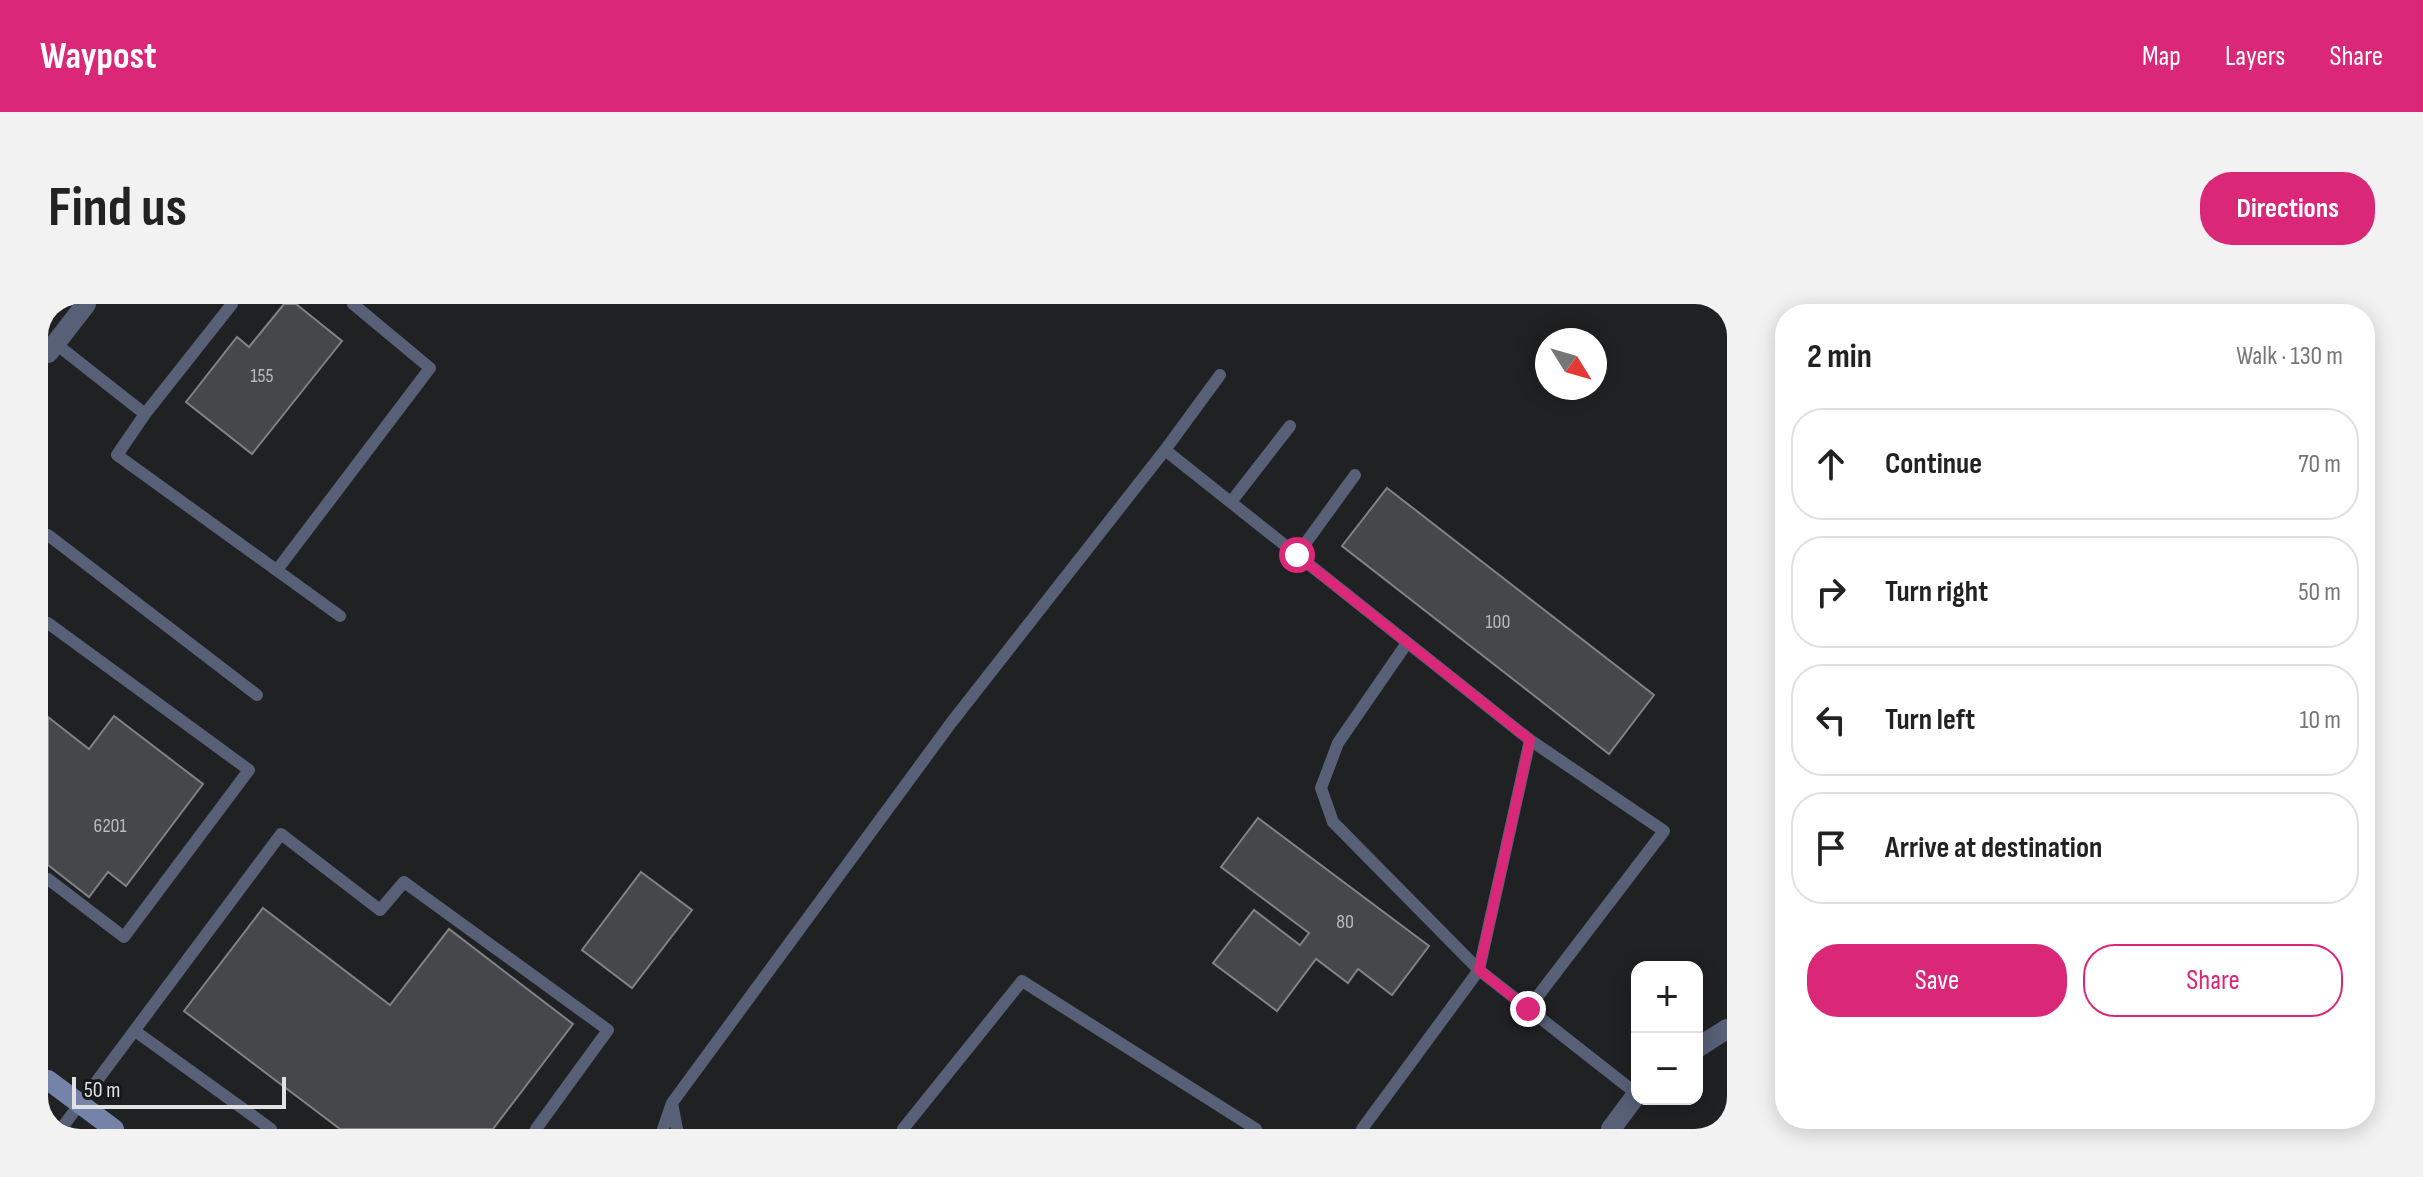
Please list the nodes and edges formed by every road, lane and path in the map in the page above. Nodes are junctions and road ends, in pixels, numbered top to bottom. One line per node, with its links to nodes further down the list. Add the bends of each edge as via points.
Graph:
1 (86, 304): 4 (street)
2 (232, 304): 6 (lane)
3 (353, 304): 13 (lane, via 430,368)
4 (52, 348): 6 (lane)
5 (1220, 375): 8 (lane)
6 (145, 414): 13 (lane, via 117,455)
7 (1290, 426): 10 (lane)
8 (1165, 450): 10 (lane); 28 (lane, via 951,723)
9 (1355, 475): 12 (lane)
10 (1231, 502): 12 (lane)
11 (48, 535): 17 (lane)
12 (1297, 555): 16 (lane)
13 (277, 570): 14 (lane)
14 (340, 616)
15 (48, 623): 19 (lane, via 249,770 124,937)
16 (1407, 643): 18 (lane); 20 (lane, via 1338,743 1321,788 1333,822)
17 (257, 695)
18 (1530, 740): 20 (lane); 21 (lane, via 1664,831)
19 (48, 879)
20 (1479, 970): 21 (lane); 38 (lane)
21 (1528, 1009): 26 (lane)
22 (1727, 1029): 24 (street)
23 (135, 1031): 29 (lane); 32 (lane); 33 (lane, via 281,834 380,910 404,882 608,1030)
24 (1703, 1044)
25 (48, 1080): 29 (main road)
26 (1631, 1089)
27 (1631, 1102): 39 (street)
28 (672, 1103): 34 (lane); 35 (lane)
29 (81, 1104): 30 (lane); 31 (main road)
30 (61, 1129)
31 (114, 1129)
32 (271, 1129)
33 (536, 1129)
34 (663, 1129)
35 (677, 1129)
36 (903, 1129): 37 (lane, via 1022,981)
37 (1256, 1129)
38 (1362, 1129)
39 (1611, 1129)

